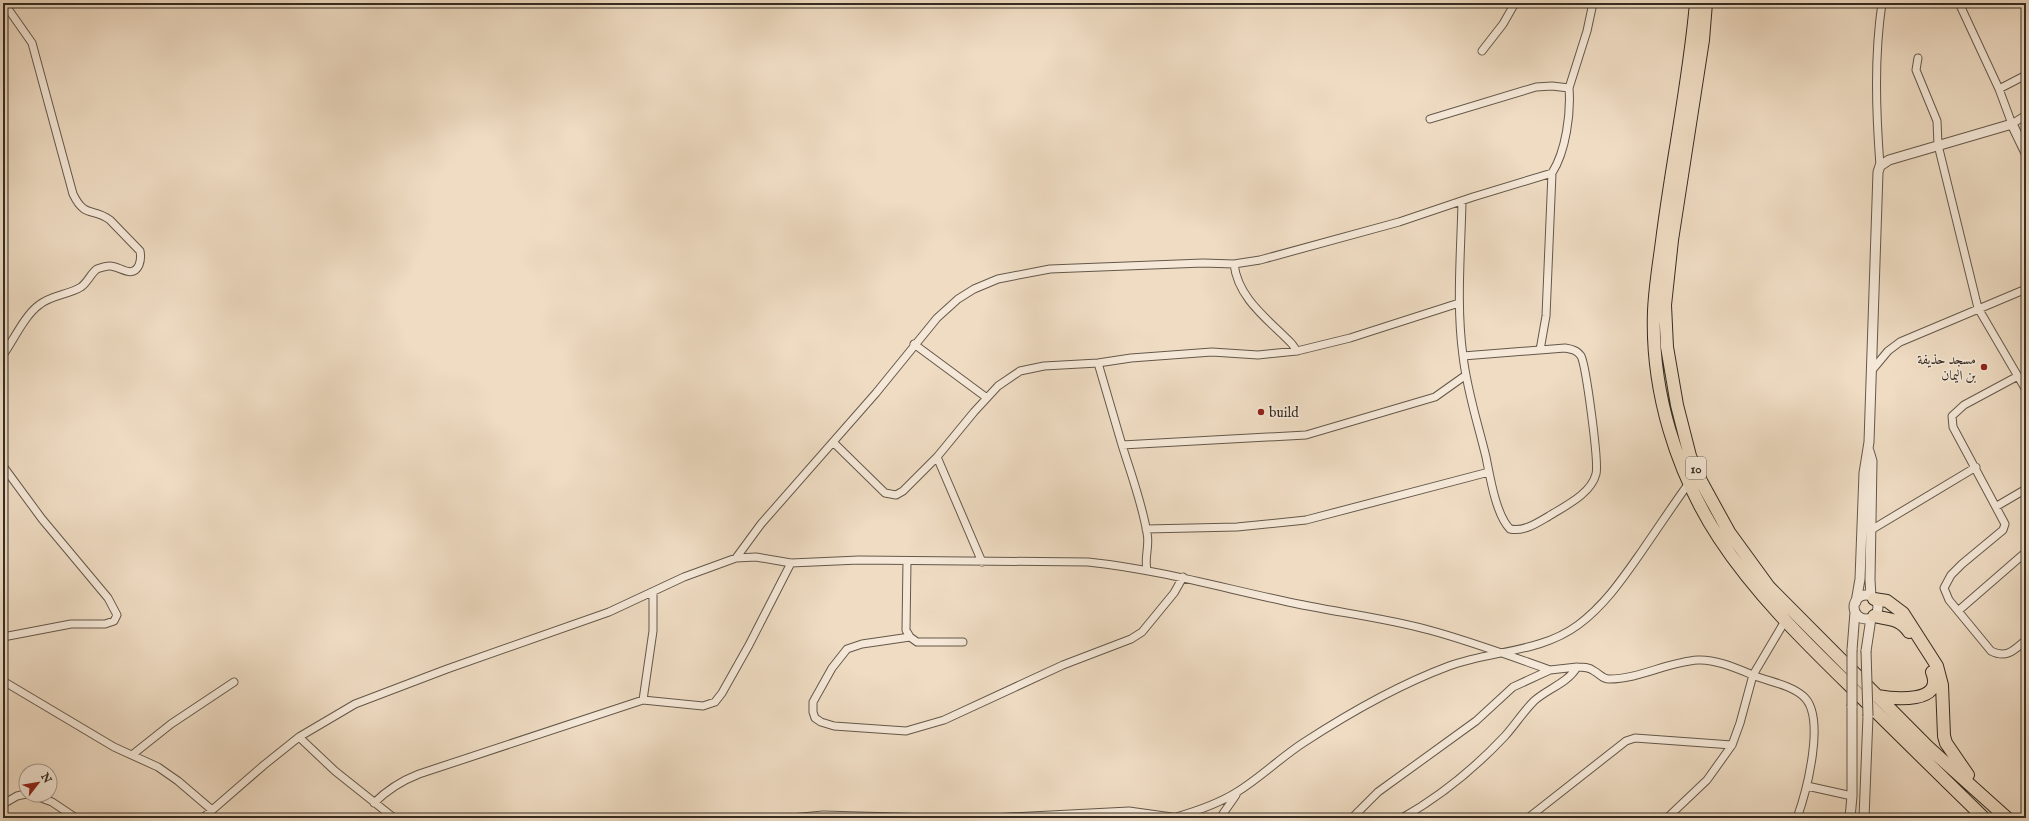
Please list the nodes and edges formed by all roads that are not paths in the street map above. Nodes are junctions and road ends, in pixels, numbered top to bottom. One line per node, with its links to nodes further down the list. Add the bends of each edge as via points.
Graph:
1 (4, 3): 28 (street, via 32,43 77,203 85,210 106,216 141,255 139,265 133,271 103,267 79,288 38,305)
2 (1515, 3): 8 (street, via 1503,24)
3 (1593, 3): 11 (street)
4 (1696, 3): 43 (highway, 10, via 1654,312 1661,398 1675,448)
5 (1706, 3): 72 (highway, 10, via 1703,40 1672,240 1665,305 1667,347 1683,432 1702,483 1729,532 1750,563 1784,604)
6 (1882, 3): 18 (street, via 1876,95)
7 (1959, 3): 12 (street)
8 (1482, 51)
9 (1918, 58): 16 (street, via 1916,70 1937,121)
10 (2026, 76): 12 (street)
11 (1569, 88): 14 (street, via 1536,87); 19 (street, via 1569,116 1561,154)
12 (1999, 90): 15 (street)
13 (2026, 116): 15 (street)
14 (1430, 119)
15 (2012, 124): 16 (street); 17 (street)
16 (1938, 145): 18 (street, via 1889,160); 24 (street)
17 (2026, 153)
18 (1880, 166): 31 (street, via 1877,176)
19 (1552, 173): 20 (street); 26 (street, via 1546,316)
20 (1462, 201): 21 (street, via 1399,222 1288,253); 23 (street)
21 (1234, 264): 25 (street, via 1050,269 998,279 958,299); 27 (street, via 1237,278 1248,299)
22 (2026, 289): 24 (street)
23 (1460, 303): 27 (street); 29 (street)
24 (1978, 308): 31 (street, via 1893,346); 33 (street)
25 (914, 344): 35 (street); 36 (street)
26 (1540, 350): 29 (street); 42 (street, via 1572,349 1581,357 1596,474 1581,495 1569,504 1531,526 1515,530 1505,525)
27 (1297, 352): 30 (street, via 1258,355 1212,352)
28 (3, 355)
29 (1463, 356): 32 (street)
30 (1098, 363): 35 (street, via 1044,366 1020,371 1006,379); 37 (street)
31 (1873, 369): 38 (street)
32 (1466, 374): 37 (street, via 1436,397 1306,435); 42 (street)
33 (2018, 376): 34 (street); 41 (street, via 1964,405 1952,416 1953,427)
34 (2026, 390)
35 (987, 398): 39 (street)
36 (833, 442): 39 (street, via 889,495 903,491); 49 (street, via 761,524)
37 (1122, 445): 46 (street)
38 (1869, 451): 47 (street, via 1872,461); 57 (street, via 1864,473 1860,580)
39 (937, 457): 51 (street)
40 (3, 466): 62 (street, via 42,519 108,598 117,615 114,621 104,624 71,624)
41 (1976, 467): 45 (street); 47 (street)
42 (1489, 472): 46 (street, via 1306,520 1236,527)
43 (1689, 483): 61 (highway, 10, via 1718,537); 66 (street, via 1614,590 1597,609 1578,625 1556,638 1532,647)
44 (2026, 489): 45 (street)
45 (1997, 506): 58 (street, via 2004,519 2003,530 1962,564 1946,583 1945,593)
46 (1146, 529): 53 (street)
47 (1871, 530): 56 (street)
48 (2026, 552): 58 (street)
49 (736, 558): 52 (street, via 756,557); 55 (street, via 684,577)
50 (907, 561): 51 (street); 52 (street); 63 (street, via 906,630)
51 (982, 562): 53 (street, via 1088,562)
52 (791, 563): 73 (street, via 749,645 717,700 704,706)
53 (1147, 570): 54 (street)
54 (1183, 577): 63 (street, via 1174,593 1138,636 1063,665 944,720 906,731 834,726 815,718 813,702 832,668 847,649 862,644); 66 (street, via 1284,601 1429,630)
55 (653, 593): 73 (street, via 653,631); 74 (street, via 609,612 374,696 342,711)
56 (1873, 598): 57 (street, via 1864,596); 60 (street, via 1877,606); 78 (highway, via 1887,602 1903,613 1937,666 1942,685 1942,726 1946,743)
57 (1856, 602): 59 (street)
58 (1958, 611): 64 (street, via 1991,651 1998,655 2010,653)
59 (1855, 612): 60 (street, via 1860,618); 81 (street, bridge, via 1852,650)
60 (1872, 617): 72 (highway, via 1897,620 1905,626 1931,668 1935,682 1931,690 1914,698 1902,700); 101 (street, bridge, via 1866,651 1868,716)
61 (1785, 621): 69 (street); 102 (highway, 10)
62 (3, 637)
63 (910, 637): 65 (street, via 917,642)
64 (2026, 640)
65 (963, 642)
66 (1503, 653): 68 (street); 79 (street, via 1450,666 1381,698 1303,743)
67 (1576, 667): 68 (street); 69 (street, via 1589,668 1609,680 1680,662 1704,660); 86 (street, via 1571,676 1534,702 1467,774)
68 (1550, 670): 95 (street, via 1513,687 1476,721 1378,792)
69 (1753, 675): 75 (street); 77 (street, via 1803,696 1811,708 1814,738)
70 (3, 681): 76 (street)
71 (234, 682): 76 (street, via 171,724)
72 (1877, 696): 78 (highway, 10)
73 (643, 700): 83 (street, via 419,774 390,788)
74 (299, 737): 83 (street); 85 (street)
75 (1732, 745): 97 (street, via 1635,738 1626,740); 98 (street, via 1707,780)
76 (132, 755): 85 (street, via 168,773)
77 (1807, 786): 81 (street); 99 (street)
78 (1979, 791): 103 (highway, 10)
79 (1238, 792): 87 (street); 94 (street)
80 (18, 796): 84 (street)
81 (1852, 796): 100 (street)
82 (54, 803): 88 (street)
83 (374, 803): 90 (street)
84 (3, 804)
85 (212, 810): 89 (street)
86 (1412, 816): 96 (street)
87 (1177, 817): 93 (street, via 1129,811)
88 (76, 818)
89 (203, 818)
90 (394, 818)
91 (791, 818): 92 (street, via 823,815)
92 (933, 818)
93 (991, 818)
94 (1220, 818)
95 (1352, 818)
96 (1402, 818)
97 (1528, 818)
98 (1667, 818)
99 (1797, 818)
100 (1850, 818)
101 (1864, 818)
102 (1984, 818)
103 (2007, 818)

